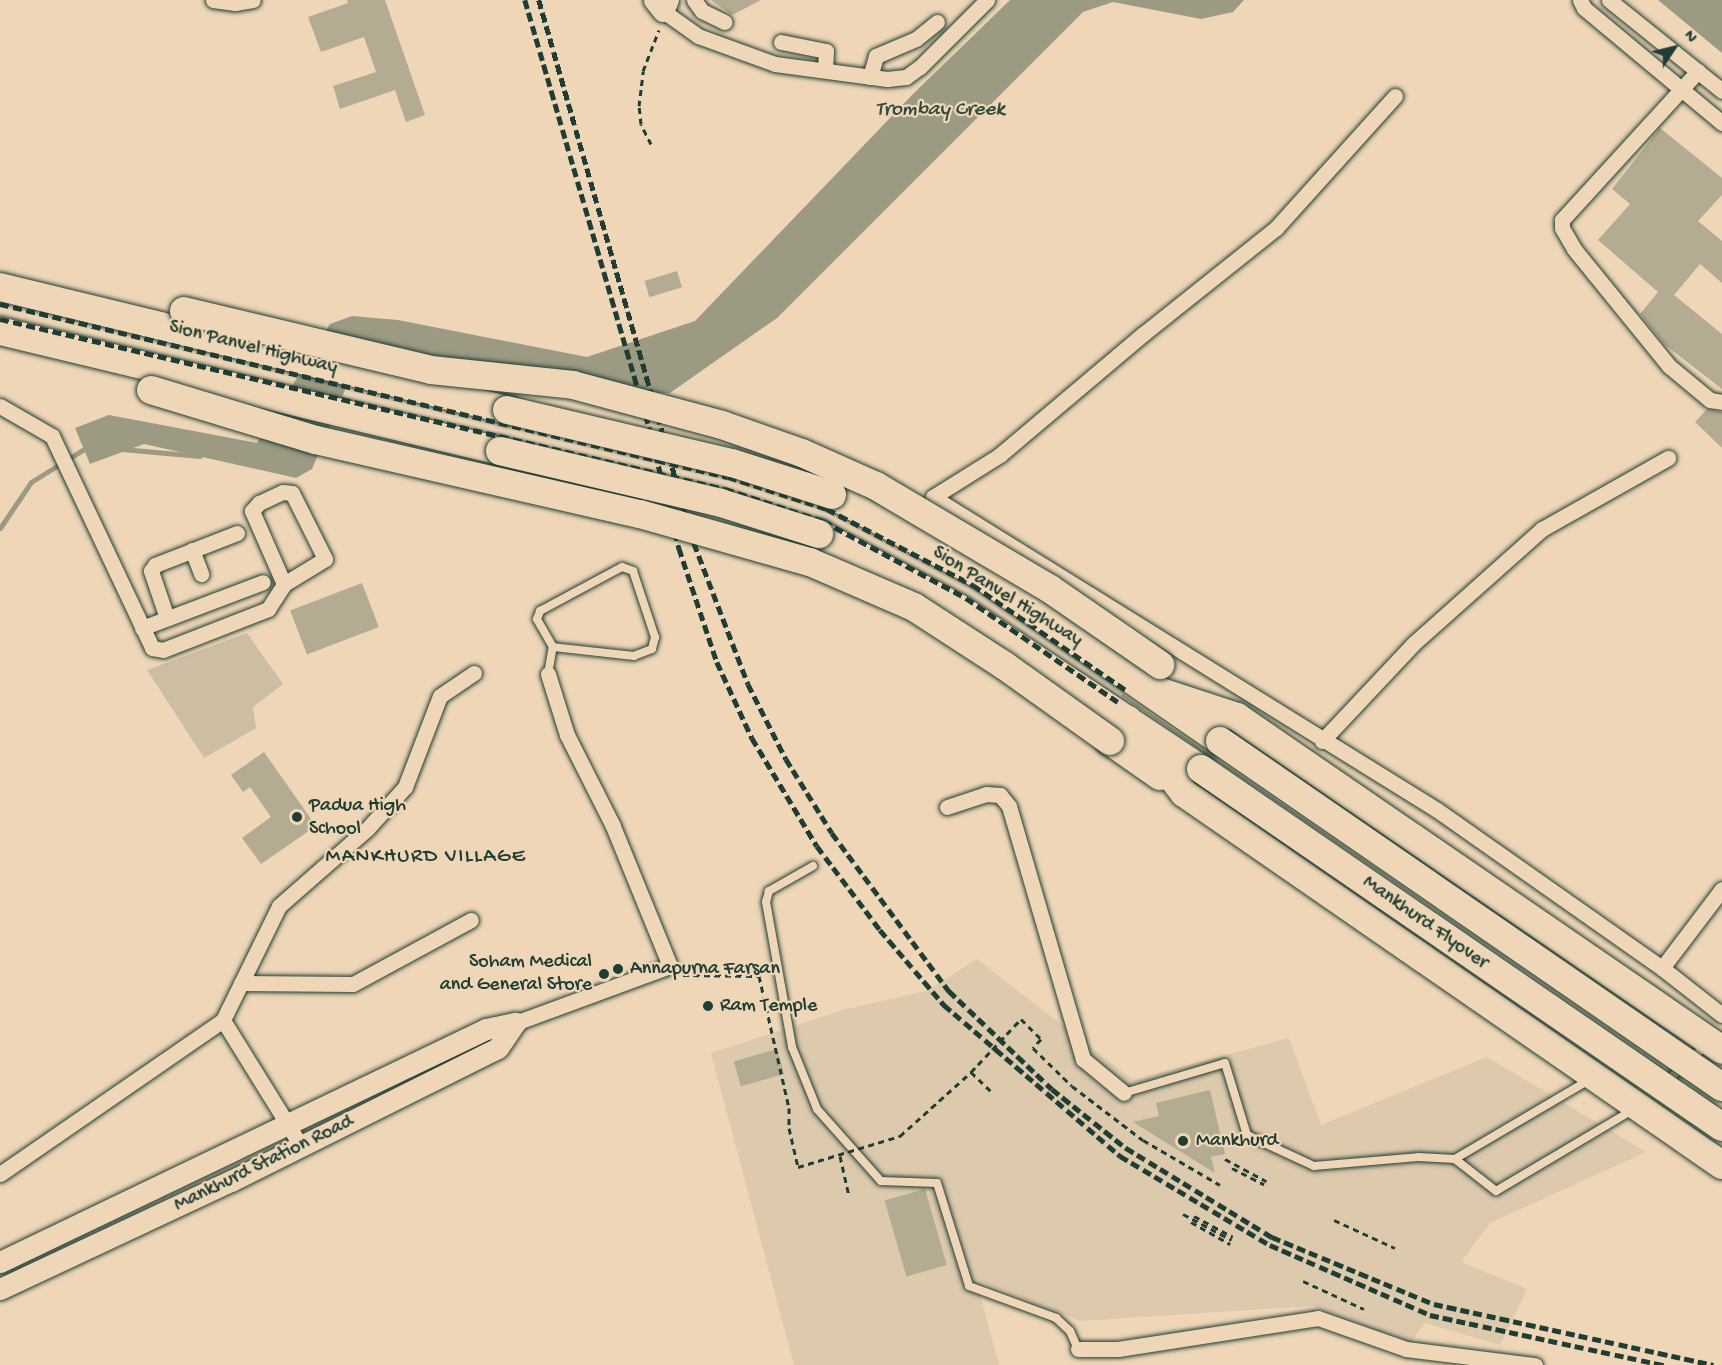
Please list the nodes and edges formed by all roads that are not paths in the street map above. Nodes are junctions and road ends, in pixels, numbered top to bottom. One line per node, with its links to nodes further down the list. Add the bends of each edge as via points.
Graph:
1 (213, 0): 2 (street)
2 (253, 0)
3 (694, 0): 8 (street, via 702,11)
4 (987, 0): 15 (street, via 906,77)
5 (1580, 0): 12 (street, via 1584,8)
6 (1609, 0): 10 (street)
7 (662, 4): 13 (street, via 698,36 775,64)
8 (725, 22)
9 (938, 22): 15 (street, via 916,39 876,56)
10 (1658, 39): 12 (street); 14 (street)
11 (781, 42): 13 (street, via 833,52)
12 (1643, 57): 16 (street)
13 (825, 70): 15 (street)
14 (1698, 70): 16 (street); 17 (street)
15 (870, 77)
16 (1682, 90): 19 (street); 24 (street, via 1563,220 1562,228 1574,249 1669,366 1710,400)
17 (1722, 90)
18 (1395, 96): 39 (street, via 1276,228 1000,455 933,497 1122,611)
19 (1722, 123)
20 (0, 287): 21 (highway, Sion Panvel Highway)
21 (99, 310): 37 (highway, Sion Panvel Highway, bridge, via 732,463 832,495); 37 (highway, bridge, via 184,311 430,370 573,385 722,425 802,453 876,486 1050,589)
22 (0, 331): 23 (highway)
23 (84, 351): 38 (highway, bridge, via 151,390 316,440 640,514 810,562 914,607 1005,666); 38 (highway, Sion Panvel Highway, bridge, via 721,503 819,534 960,609)
24 (1722, 402)
25 (0, 406): 33 (street, via 52,436)
26 (1668, 458): 39 (street, via 1542,529 1413,644)
27 (237, 533): 28 (street)
28 (192, 550): 29 (street); 32 (street, via 154,565 151,571)
29 (201, 574)
30 (263, 582): 32 (street)
31 (284, 584): 31 (street, via 252,511 259,503 283,492 292,494 325,559); 33 (street, via 268,609 163,650 152,648)
32 (167, 618): 33 (street)
33 (142, 628)
34 (554, 647): 34 (lane, via 537,619 540,611 622,567 633,572 655,637 652,649 633,656); 36 (lane)
35 (474, 673): 45 (street, via 440,696 405,787 367,829 279,906)
36 (548, 674): 50 (street, Mankhurd Station Road, via 567,735 613,826 670,966)
37 (1153, 676): 49 (highway, via 1237,717); 55 (highway, Mankhurd Flyover, bridge, via 1220,741)
38 (1119, 730): 54 (highway, via 1184,793); 59 (highway, Mankhurd Flyover, bridge, via 1201,769)
39 (1322, 741): 44 (street, via 1437,810)
40 (947, 807): 56 (street, via 986,794 1000,795 1009,806 1083,1059)
41 (813, 866): 66 (lane, via 769,891 766,902 792,1047 817,1109 881,1181 937,1183 969,1286 1056,1318 1070,1331)
42 (1722, 889): 44 (street)
43 (471, 920): 45 (street, via 353,984)
44 (1662, 968): 46 (street)
45 (241, 983): 48 (street)
46 (1693, 996): 47 (street); 49 (street)
47 (1722, 1015)
48 (223, 1020): 58 (street); 63 (street)
49 (1661, 1021): 51 (lane); 52 (highway)
50 (515, 1023): 58 (street, Mankhurd Station Road, via 486,1029); 60 (street, Mankhurd Station Road, via 498,1048)
51 (1636, 1042)
52 (1716, 1045): 57 (lane)
53 (1628, 1049): 54 (lane)
54 (1603, 1070): 57 (highway); 61 (lane)
55 (1722, 1087)
56 (1124, 1093): 61 (lane, via 1224,1063 1247,1135 1314,1166 1418,1157)
57 (1647, 1100): 61 (lane, via 1496,1191); 62 (highway)
58 (291, 1125): 60 (street); 64 (street, Mankhurd Station Road)
59 (1722, 1127)
60 (301, 1146): 65 (street, Mankhurd Station Road)
61 (1455, 1159)
62 (1722, 1165)
63 (0, 1174)
64 (0, 1262)
65 (0, 1289)
66 (1078, 1349): 67 (street, via 1119,1349 1318,1318 1406,1348)
67 (1534, 1365)

